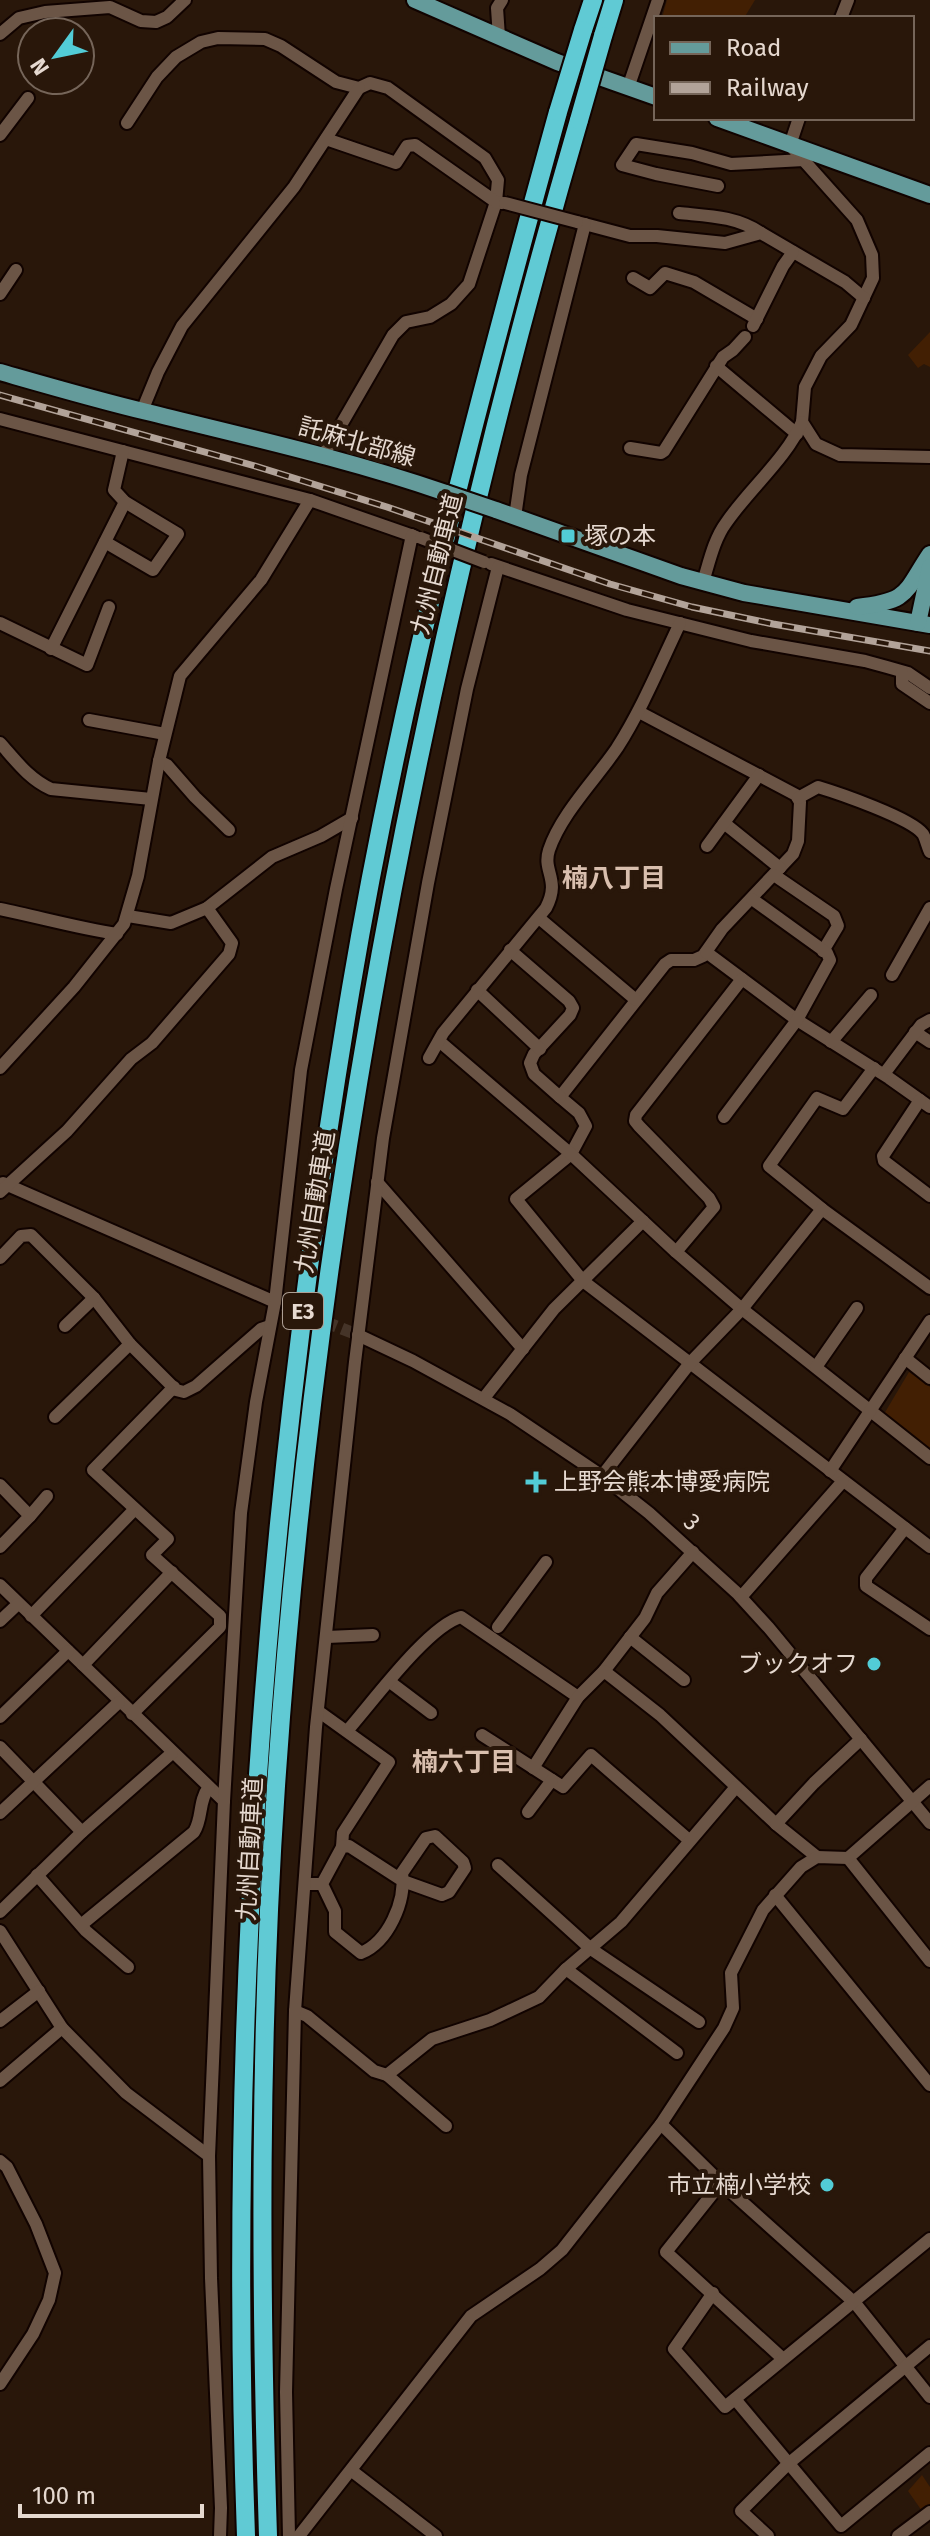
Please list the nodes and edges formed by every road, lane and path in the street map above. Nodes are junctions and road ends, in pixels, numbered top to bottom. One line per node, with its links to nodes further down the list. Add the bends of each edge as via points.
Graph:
1 (185, 0): 7 (street, via 156,22 97,8 27,15)
2 (415, 0): 8 (main road)
3 (502, 0): 8 (street, via 497,8)
4 (593, 0): 228 (highway, 九州自動車道 / E3, bridge, via 511,281 425,625 352,986 303,1310 268,1627 251,1872 243,2107)
5 (614, 0): 229 (highway, 九州自動車道 / E3, bridge, via 551,215 444,632 389,902 324,1306 303,1475 276,1789 263,2118)
6 (658, 0): 10 (street)
7 (1, 31)
8 (499, 37): 10 (main road)
9 (359, 88): 15 (street, via 336,82 265,39 218,38 176,57); 17 (street); 22 (street, via 370,83 388,88 485,158 498,180)
10 (628, 88): 11 (main road)
11 (654, 96)
12 (28, 98): 16 (street)
13 (722, 120): 18 (main road)
14 (798, 120): 18 (street)
15 (127, 123)
16 (0, 135)
17 (326, 139): 22 (street, via 396,163 407,146 415,145); 34 (street, via 182,326)
18 (790, 145): 19 (street); 21 (main road)
19 (804, 160): 20 (street, via 731,164 636,144 622,165); 30 (street, via 857,220 870,248 873,278)
20 (718, 186)
21 (930, 195)
22 (501, 203): 24 (street, bridge); 39 (street, via 469,284 451,304 430,317 406,322 393,335)
23 (679, 213): 25 (street, via 730,218)
24 (581, 223): 25 (street, via 630,236 725,243); 43 (street)
25 (761, 233): 26 (street)
26 (793, 252): 30 (street); 31 (street)
27 (16, 270): 29 (street)
28 (633, 278): 31 (street, via 650,288 665,273 694,282)
29 (0, 294)
30 (864, 298): 36 (street, via 851,325 821,356 805,387)
31 (752, 327): 32 (street)
32 (716, 366): 36 (street); 37 (street, via 664,451)
33 (0, 372): 34 (main road, 託麻北部線)
34 (142, 411): 39 (main road, 託麻北部線)
35 (0, 419): 38 (street)
36 (800, 428): 40 (street, via 816,444 840,455); 49 (street, via 723,527)
37 (630, 448)
38 (123, 451): 41 (street); 42 (street, via 114,490)
39 (323, 456): 43 (main road, 託麻北部線, bridge)
40 (930, 457)
41 (310, 500): 44 (street); 61 (street, via 261,580 180,676)
42 (125, 502): 45 (street); 45 (street, via 178,534 153,570)
43 (515, 517): 49 (main road, 託麻北部線)
44 (416, 537): 47 (street, bridge); 67 (street)
45 (105, 542): 55 (street)
46 (930, 554): 51 (main road, 託麻北部線, via 908,590 895,600)
47 (498, 567): 53 (street); 102 (street, via 428,883)
48 (930, 567): 54 (main road, 託麻北部線)
49 (703, 582): 51 (main road, 託麻北部線)
50 (109, 607): 55 (street, via 87,665)
51 (836, 609): 54 (main road, 託麻北部線)
52 (0, 623): 55 (street)
53 (680, 623): 56 (street); 59 (street)
54 (924, 624)
55 (51, 649)
56 (905, 672): 57 (street); 58 (street, via 902,684)
57 (930, 688)
58 (930, 703)
59 (639, 712): 64 (street); 78 (street, via 549,850 553,893)
60 (89, 720): 61 (street)
61 (165, 734): 63 (street)
62 (0, 743): 65 (street, via 24,771 51,789)
63 (159, 761): 65 (street); 69 (street)
64 (759, 775): 66 (street); 68 (street)
65 (151, 798): 77 (street)
66 (798, 798): 71 (street, via 818,787 846,795 921,832); 72 (street, via 798,841)
67 (352, 818): 74 (street, via 272,857); 112 (street, via 301,1070)
68 (724, 823): 70 (street); 72 (street)
69 (229, 830)
70 (707, 846)
71 (930, 852)
72 (777, 872): 73 (street); 81 (street, via 838,922)
73 (752, 899): 81 (street); 82 (street)
74 (207, 908): 77 (street, via 171,923); 103 (street, via 232,943 229,954 67,1131)
75 (930, 908): 83 (street)
76 (0, 909): 79 (street)
77 (128, 916): 79 (street)
78 (539, 918): 80 (street); 87 (street)
79 (117, 934): 96 (street)
80 (510, 950): 85 (street); 94 (street, via 573,1008)
81 (823, 951): 88 (street, via 830,962)
82 (706, 952): 84 (street); 87 (street, via 694,960 665,964)
83 (892, 975)
84 (742, 979): 88 (street); 107 (street, via 636,1115 639,1126 714,1207)
85 (477, 990): 91 (street); 94 (street)
86 (871, 995): 92 (street)
87 (636, 1000): 98 (street)
88 (797, 1020): 92 (street); 100 (street)
89 (930, 1020): 90 (street)
90 (915, 1032): 93 (street); 97 (street)
91 (439, 1041): 95 (street); 101 (street)
92 (831, 1042): 97 (street)
93 (930, 1042)
94 (540, 1049): 98 (street, via 531,1059 531,1071)
95 (429, 1058)
96 (0, 1068)
97 (879, 1071): 99 (street); 105 (street, via 843,1109 817,1098 769,1166)
98 (560, 1097): 101 (street, via 586,1126)
99 (925, 1104): 104 (street, via 883,1156)
100 (724, 1117)
101 (571, 1154): 106 (street); 109 (street, via 516,1199)
102 (377, 1182): 118 (street); 120 (street)
103 (3, 1186): 112 (street)
104 (930, 1196)
105 (822, 1209): 110 (street); 114 (street)
106 (643, 1221): 107 (street); 109 (street)
107 (676, 1252): 114 (street)
108 (0, 1258): 111 (street, via 21,1236 31,1235)
109 (583, 1281): 120 (street); 122 (street)
110 (930, 1288)
111 (94, 1298): 116 (street); 119 (street)
112 (275, 1302): 117 (street)
113 (857, 1308): 123 (street)
114 (742, 1309): 122 (street); 123 (street)
115 (930, 1321): 121 (street)
116 (65, 1326)
117 (270, 1326): 125 (street, via 196,1386 184,1392); 175 (street, via 241,1513)
118 (358, 1335): 126 (street, 3); 151 (street)
119 (130, 1344): 125 (street); 128 (street)
120 (523, 1349): 126 (street)
121 (905, 1358): 124 (street); 127 (street)
122 (690, 1363): 130 (street); 131 (street)
123 (816, 1367): 127 (street)
124 (930, 1378)
125 (174, 1387): 135 (street, via 93,1470)
126 (484, 1398): 131 (street, 3)
127 (871, 1409): 129 (street); 130 (street)
128 (55, 1417)
129 (930, 1458)
130 (830, 1471): 132 (street)
131 (602, 1476): 140 (street, 3)
132 (843, 1481): 137 (street); 144 (street)
133 (0, 1485): 136 (street)
134 (47, 1496): 136 (street)
135 (135, 1509): 142 (street, via 168,1539 152,1555); 146 (street)
136 (30, 1516): 138 (street)
137 (905, 1528): 139 (street); 149 (street, via 866,1578 866,1586)
138 (0, 1547)
139 (930, 1547)
140 (693, 1552): 144 (street, 3); 152 (street, via 657,1593)
141 (546, 1562): 148 (street)
142 (172, 1572): 154 (street); 162 (street, via 220,1616 220,1627)
143 (0, 1585): 145 (street)
144 (741, 1597): 166 (street, 3)
145 (18, 1604): 146 (street); 147 (street)
146 (31, 1616): 153 (street)
147 (0, 1621)
148 (498, 1627)
149 (930, 1629)
150 (373, 1635): 151 (street)
151 (327, 1637): 160 (street)
152 (630, 1637): 155 (street); 156 (street)
153 (68, 1651): 154 (street); 163 (street)
154 (83, 1665): 159 (street)
155 (604, 1671): 158 (street); 174 (street)
156 (684, 1680)
157 (390, 1682): 158 (street, via 427,1639 461,1617); 161 (street); 164 (street)
158 (578, 1697): 169 (street)
159 (119, 1702): 162 (street); 171 (street)
160 (318, 1711): 164 (street); 189 (street)
161 (431, 1713)
162 (132, 1714): 168 (street)
163 (0, 1717)
164 (347, 1731): 183 (street, via 389,1762 343,1833)
165 (482, 1735): 169 (street)
166 (861, 1739): 176 (street, 3); 180 (street)
167 (0, 1747): 171 (street)
168 (172, 1753): 173 (street); 181 (street)
169 (533, 1768): 170 (street)
170 (552, 1780): 177 (street); 182 (street, via 563,1787 591,1755)
171 (34, 1781): 178 (street); 181 (street)
172 (930, 1786): 176 (street)
173 (209, 1787): 175 (street); 193 (street, via 194,1832)
174 (736, 1787): 180 (street); 182 (street)
175 (224, 1801): 211 (street)
176 (913, 1802): 179 (street, 3); 185 (street)
177 (528, 1812)
178 (0, 1813)
179 (930, 1823)
180 (776, 1824): 184 (street)
181 (82, 1832): 187 (street)
182 (689, 1840): 195 (street, via 621,1922)
183 (342, 1847): 188 (street, via 349,1846); 190 (street)
184 (817, 1857): 185 (street); 191 (street)
185 (848, 1858): 196 (street)
186 (498, 1865): 195 (street)
187 (37, 1875): 192 (street); 193 (street)
188 (403, 1881): 188 (street, via 442,1895 465,1868 435,1836 426,1838 402,1873); 190 (street, via 394,1921 361,1953 335,1932 335,1911)
189 (305, 1884): 190 (street); 200 (street)
190 (322, 1884)
191 (775, 1895): 205 (street); 209 (street, via 731,1973 733,2008 724,2028)
192 (0, 1912)
193 (81, 1925): 197 (street)
194 (0, 1931): 199 (street)
195 (591, 1949): 198 (street); 202 (street)
196 (930, 1961)
197 (128, 1967)
198 (566, 1969): 204 (street); 206 (street, via 539,1997 432,2039)
199 (39, 1991): 201 (street); 203 (street)
200 (295, 2011): 206 (street, via 374,2071); 230 (street, via 286,2392)
201 (0, 2021)
202 (699, 2022)
203 (62, 2028): 207 (street); 211 (street, via 126,2093)
204 (677, 2053)
205 (925, 2068): 208 (street)
206 (387, 2075): 210 (street)
207 (0, 2081)
208 (930, 2085)
209 (661, 2124): 213 (street); 225 (street, via 562,2250 471,2316)
210 (446, 2126)
211 (209, 2156): 227 (street)
212 (0, 2161): 220 (street, via 36,2224 55,2273 33,2334)
213 (721, 2183): 215 (street, via 666,2252); 216 (street)
214 (930, 2239): 216 (street)
215 (713, 2293): 218 (street); 222 (street, via 674,2349 725,2407)
216 (855, 2303): 218 (street); 219 (street)
217 (930, 2346): 219 (street)
218 (782, 2358): 222 (street)
219 (905, 2367): 221 (street); 224 (street)
220 (0, 2382)
221 (930, 2397)
222 (735, 2399): 224 (street)
223 (930, 2453): 224 (street, via 841,2526)
224 (788, 2464): 233 (street, via 741,2511)
225 (352, 2471): 231 (street); 232 (street)
226 (930, 2512): 234 (street)
227 (220, 2536)
228 (246, 2536)
229 (268, 2536)
230 (289, 2536)
231 (299, 2536)
232 (436, 2536)
233 (768, 2536)
234 (898, 2536)

